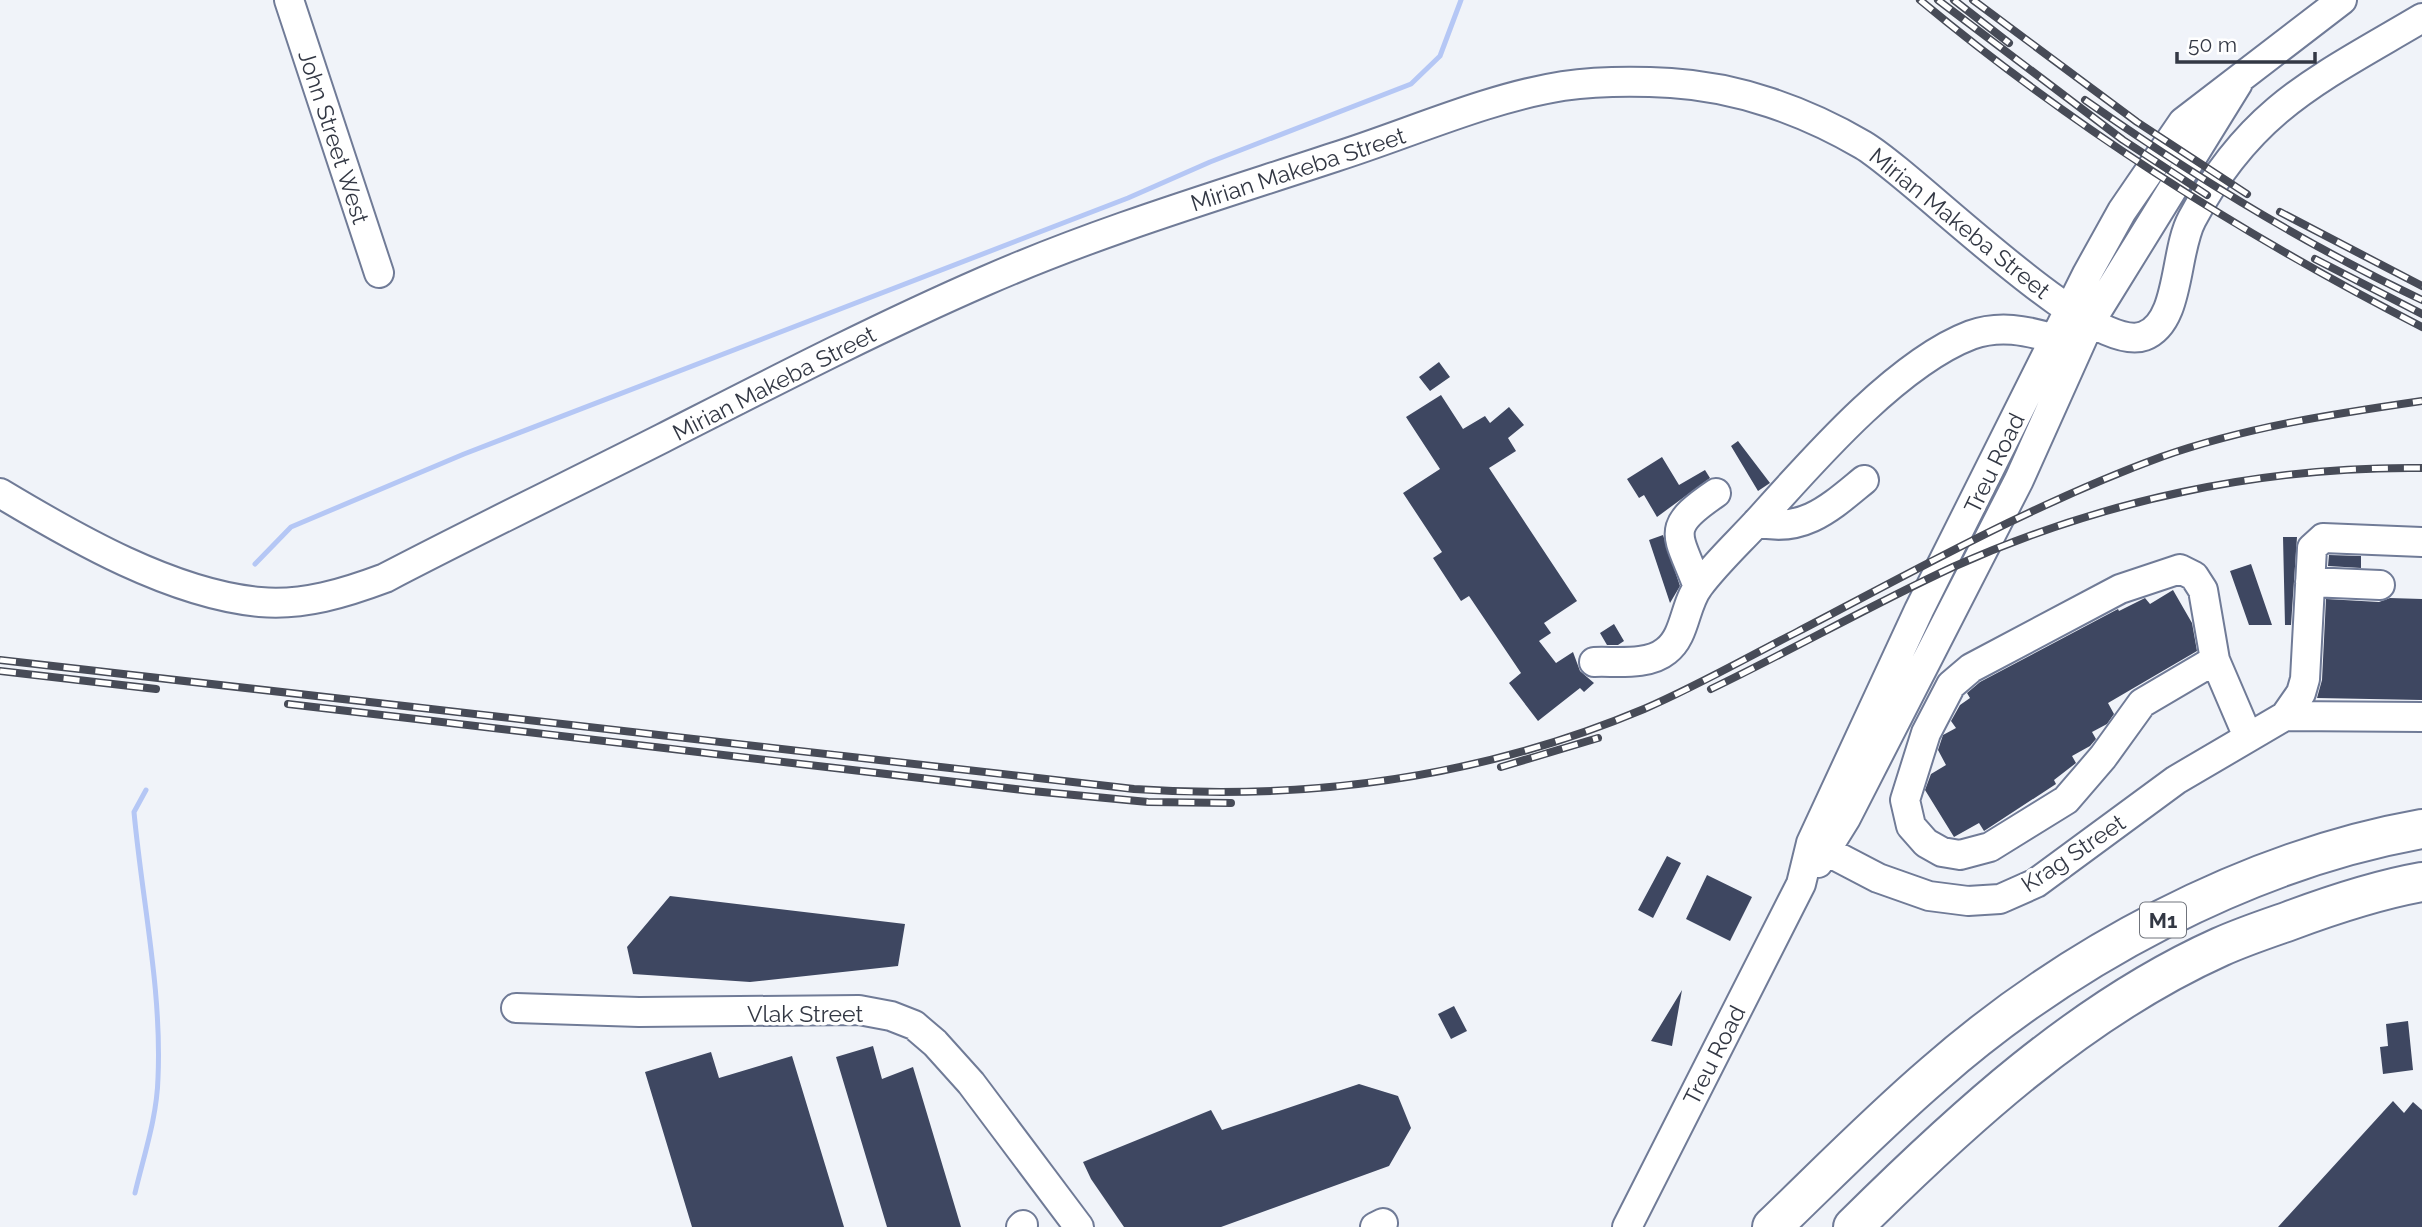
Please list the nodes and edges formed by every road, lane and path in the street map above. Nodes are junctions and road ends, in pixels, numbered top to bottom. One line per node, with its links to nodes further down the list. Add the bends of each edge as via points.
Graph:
1 (289, 0): 4 (street, John Street West)
2 (2342, 0): 5 (street, Treu Road, via 2241,78)
3 (2422, 18): 5 (street, Mirian Makeba Street, via 2299,91 2232,154 2189,224 2180,246 2171,303 2158,327 2134,338 2110,334)
4 (379, 273)
5 (2079, 318): 6 (street, Treu Road); 11 (street, Mirian Makeba Street, via 1897,168 1867,147 1803,115 1723,90 1681,84 1638,81 1566,86 1489,106 1143,220 986,280 806,365 385,579 340,595 261,602 194,588 116,556); 22 (street, Treu Road, via 2019,480 1846,818)
6 (2054, 339): 12 (street, via 2001,329 1972,335 1944,349 1844,428); 22 (street, Treu Road, via 1919,610)
7 (1864, 480): 12 (street, via 1807,522 1784,526)
8 (1716, 493): 16 (street, via 1687,513 1680,524 1679,536)
9 (0, 494): 11 (street, Mirian Makeba Street)
10 (0, 506): 11 (street, Mirian Makeba Street)
11 (30, 512)
12 (1757, 523): 16 (street)
13 (2422, 542): 14 (street, via 2323,538 2312,548)
14 (2310, 582): 15 (street); 20 (street, via 2301,693)
15 (2380, 585)
16 (1698, 587): 18 (street, via 1673,645 1664,654 1643,661)
17 (2215, 660): 17 (street, via 2203,590 2194,576 2180,569 2120,589 1971,668 1951,685 1926,733 1905,800 1911,826 1942,852 1960,855 1990,847 2066,800 2142,703); 20 (street)
18 (1594, 662)
19 (2422, 717): 20 (street)
20 (2266, 727): 22 (street, Krag Street, via 2176,780 2036,883 2000,899 1928,896 1878,878)
21 (2422, 829): 28 (highway, M1, via 2377,837 2262,874 2148,928 2043,990 1934,1073)
22 (1818, 847): 27 (street, Treu Road)
23 (2422, 882): 25 (highway, M1, via 2321,909 2220,947 2157,979 2077,1031)
24 (516, 1007): 26 (street, Vlak Street, via 639,1012 859,1010 891,1016 914,1025 971,1083)
25 (1967, 1119): 29 (highway, M1); 30 (highway)
26 (1079, 1227)
27 (1627, 1227)
28 (1772, 1227)
29 (1853, 1227)
30 (1877, 1227)

